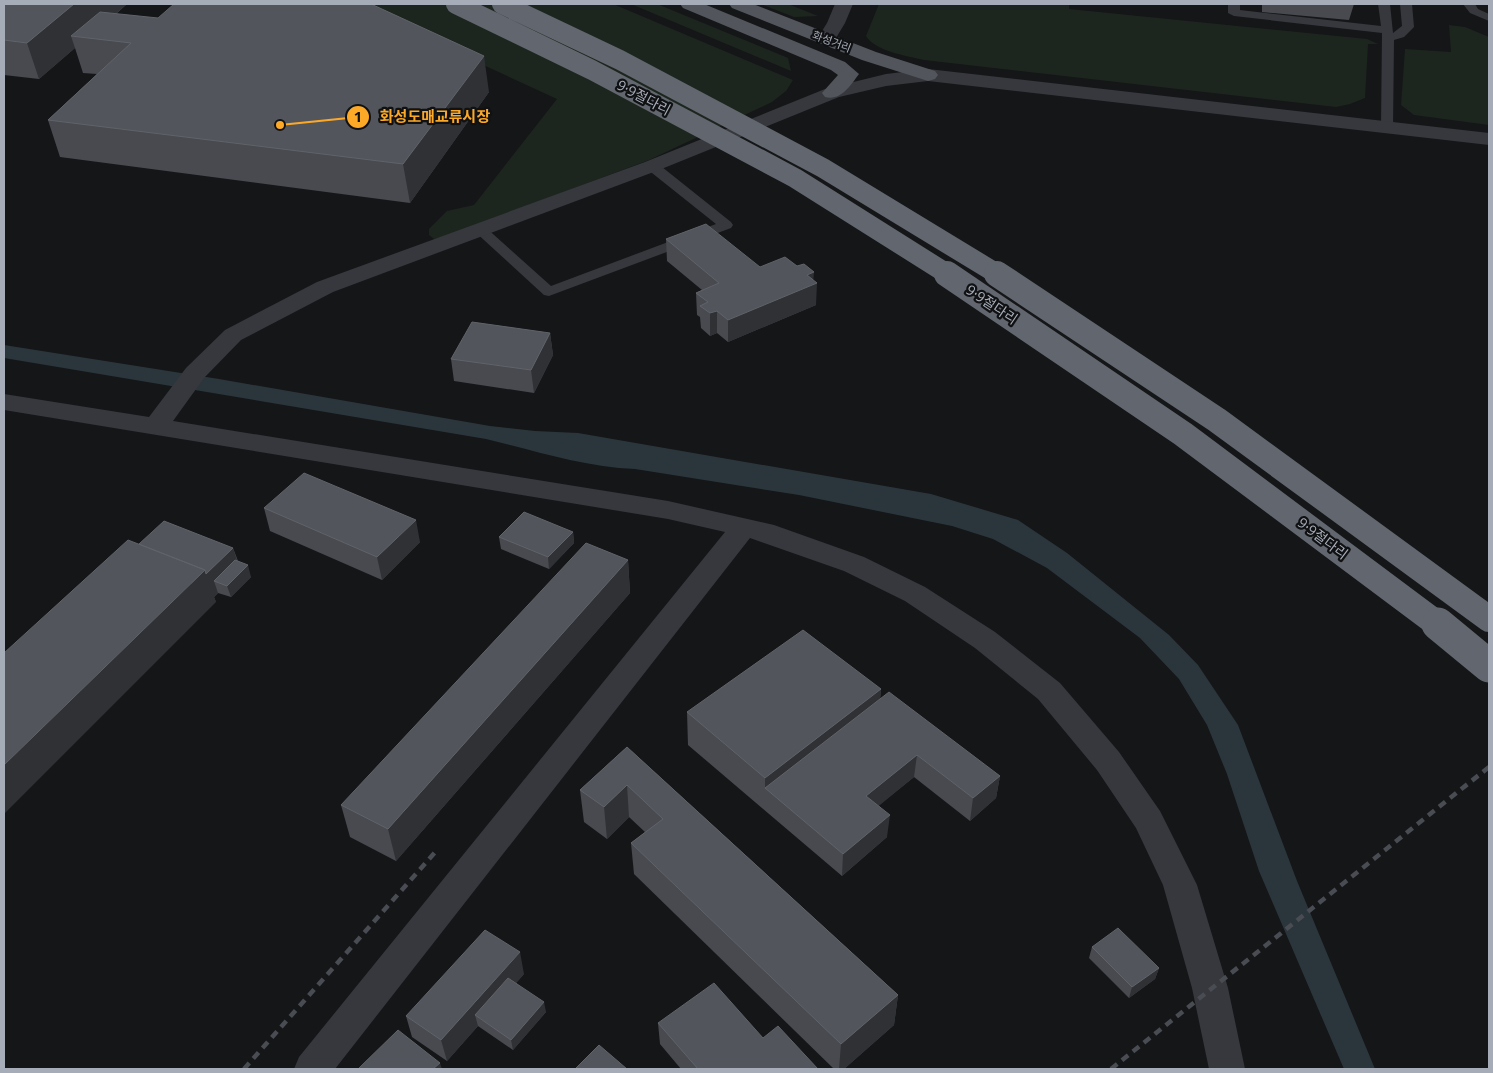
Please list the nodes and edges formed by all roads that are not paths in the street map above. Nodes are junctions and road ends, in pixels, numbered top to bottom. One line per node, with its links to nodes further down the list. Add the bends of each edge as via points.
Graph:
1 (456, 4): 23 (highway, 9·9절다리, bridge, via 592,70 795,178 955,279 1183,434 1434,621)
2 (502, 4): 22 (highway, 9·9절다리, bridge, via 620,60 822,168 987,267 1217,420)
3 (689, 4): 14 (main road, 화성거리, via 838,66 849,74)
4 (738, 4): 12 (main road, 화성거리)
5 (844, 4): 12 (street)
6 (1234, 4): 11 (lane, via 1234,13)
7 (1384, 4): 11 (lane)
8 (1406, 4): 11 (lane, via 1408,27 1405,32)
9 (1469, 4): 10 (lane, via 1474,12)
10 (1489, 18)
11 (1388, 34): 15 (lane)
12 (826, 39): 13 (main road, 화성거리)
13 (928, 75): 14 (street, via 886,80); 15 (street)
14 (832, 94): 17 (street)
15 (1387, 127): 16 (street)
16 (1489, 139)
17 (652, 166): 18 (street); 18 (lane, via 726,225 549,292)
18 (479, 230): 20 (street, via 325,286 233,335 195,373)
19 (4, 402): 20 (street)
20 (156, 426): 21 (street, via 668,510)
21 (744, 527): 24 (street); 25 (street, via 854,564 915,594 985,640 1049,691 1108,761 1148,820 1180,885 1210,988)
22 (1489, 620)
23 (1489, 666)
24 (312, 1069)
25 (1227, 1069)

